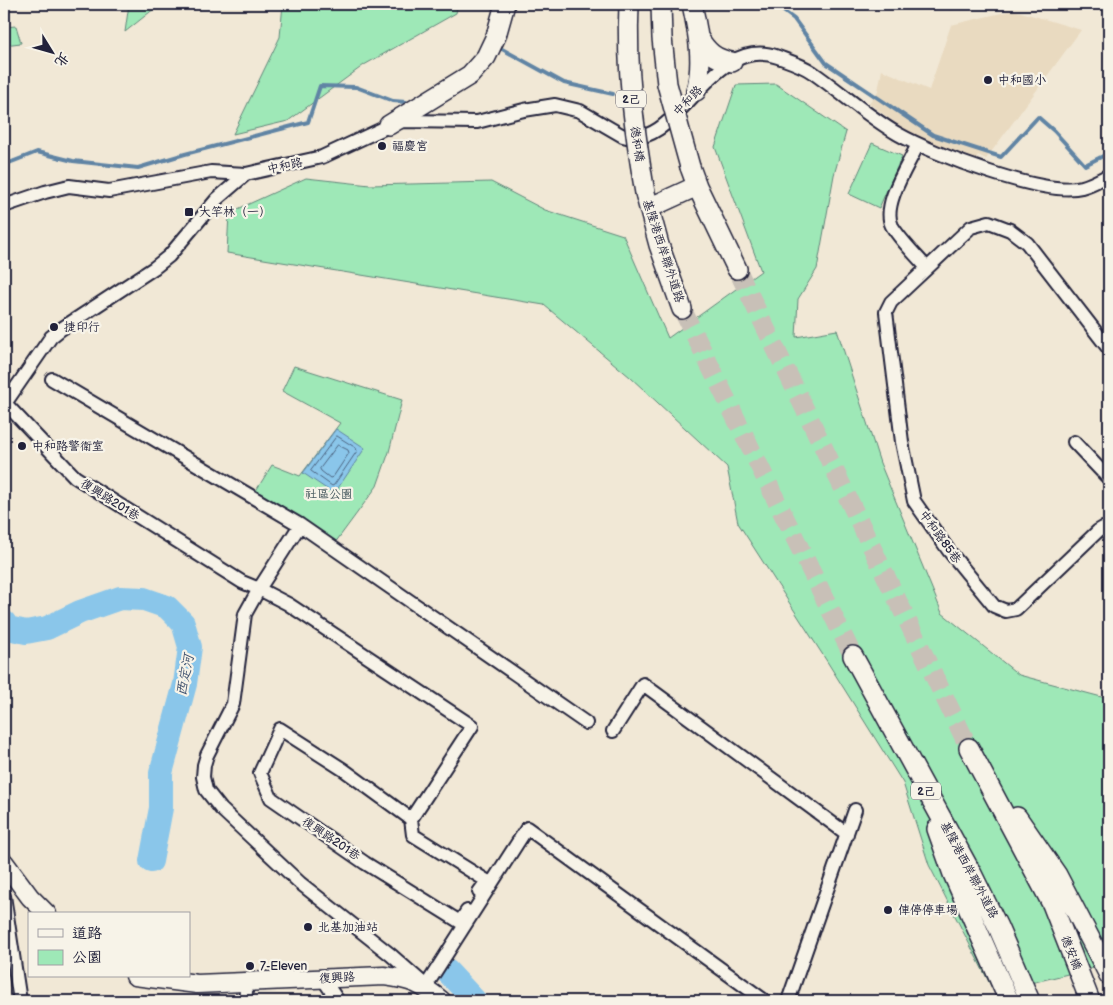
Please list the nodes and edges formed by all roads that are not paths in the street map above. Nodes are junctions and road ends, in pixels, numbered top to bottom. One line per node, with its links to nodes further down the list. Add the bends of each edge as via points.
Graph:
1 (505, 4): 8 (main road, via 486,57 470,75)
2 (629, 4): 17 (main road, 德和橋 / 2己, bridge, via 630,97)
3 (661, 4): 15 (main road, bridge, via 667,84)
4 (692, 4): 5 (main road)
5 (698, 37): 6 (main road, via 713,56); 7 (main road, via 700,68)
6 (732, 62): 7 (street, 中和路); 11 (street, 中和路, via 745,55 762,53 776,56 810,71 866,113)
7 (696, 91): 9 (street, 中和路, via 667,122 640,137 622,136 580,111 555,106 477,122)
8 (430, 101): 9 (main road, via 418,115); 10 (main road)
9 (420, 122): 10 (street, 中和路, via 403,121)
10 (389, 125): 13 (street, 中和路, via 322,157)
11 (918, 144): 14 (street, 中和路, via 1016,180 1048,188 1082,188); 19 (street, via 889,213 897,233)
12 (211, 172): 13 (street, 中和路); 16 (street, via 217,174 222,182); 18 (street, 中和路, via 109,191 69,186)
13 (246, 174): 16 (street, 中和路)
14 (1109, 174)
15 (696, 186): 17 (main road); 20 (main road)
16 (217, 199): 24 (street, 中和路, via 154,268 51,337)
17 (647, 201): 21 (main road, 基隆港西岸聯外道路 / 2己)
18 (4, 206)
19 (927, 268): 22 (street, 中和路85巷, via 971,227 989,222 1010,230 1027,243); 28 (street, 中和路85巷, via 891,302 886,312 909,481 914,501 926,520 994,606 1006,611 1023,604 1098,531)
20 (737, 269)
21 (682, 309)
22 (1109, 349)
23 (52, 379): 27 (street)
24 (4, 404): 29 (street, 復興路201巷, via 75,477 242,582)
25 (1074, 442): 26 (street)
26 (1109, 479)
27 (300, 525): 29 (street); 31 (street)
28 (1107, 527)
29 (259, 589): 35 (street, 復興路201巷, via 288,604 472,726); 40 (street, via 245,614 233,704 204,765 206,790 221,809 300,883)
30 (853, 656): 33 (main road, 基隆港西岸聯外道路 / 2己)
31 (586, 723)
32 (613, 731): 36 (street, via 643,684)
33 (919, 778): 53 (main road, via 953,874); 54 (main road, 基隆港西岸聯外道路 / 2己, via 972,874)
34 (855, 810): 36 (street)
35 (411, 818): 35 (street, 復興路201巷, via 344,770 280,729 260,773 271,798 365,863 460,922 487,881 413,836)
36 (847, 834): 52 (street)
37 (4, 862): 39 (street)
38 (4, 896): 47 (street)
39 (45, 912)
40 (391, 955): 42 (street); 46 (street)
41 (1109, 975): 55 (main road, 德安橋, via 1057,875 969,748 1052,904)
42 (384, 976): 44 (street, 復興路); 46 (street, 復興路)
43 (150, 978): 45 (street, 復興路, via 197,984)
44 (323, 979): 45 (street, 復興路); 49 (street)
45 (246, 982): 48 (street)
46 (426, 986): 50 (street, 復興路); 51 (street, via 527,828)
47 (20, 1001)
48 (245, 1001)
49 (338, 1001)
50 (442, 1001)
51 (765, 1001)
52 (788, 1001)
53 (1009, 1001)
54 (1030, 1001)
55 (1090, 1001)

